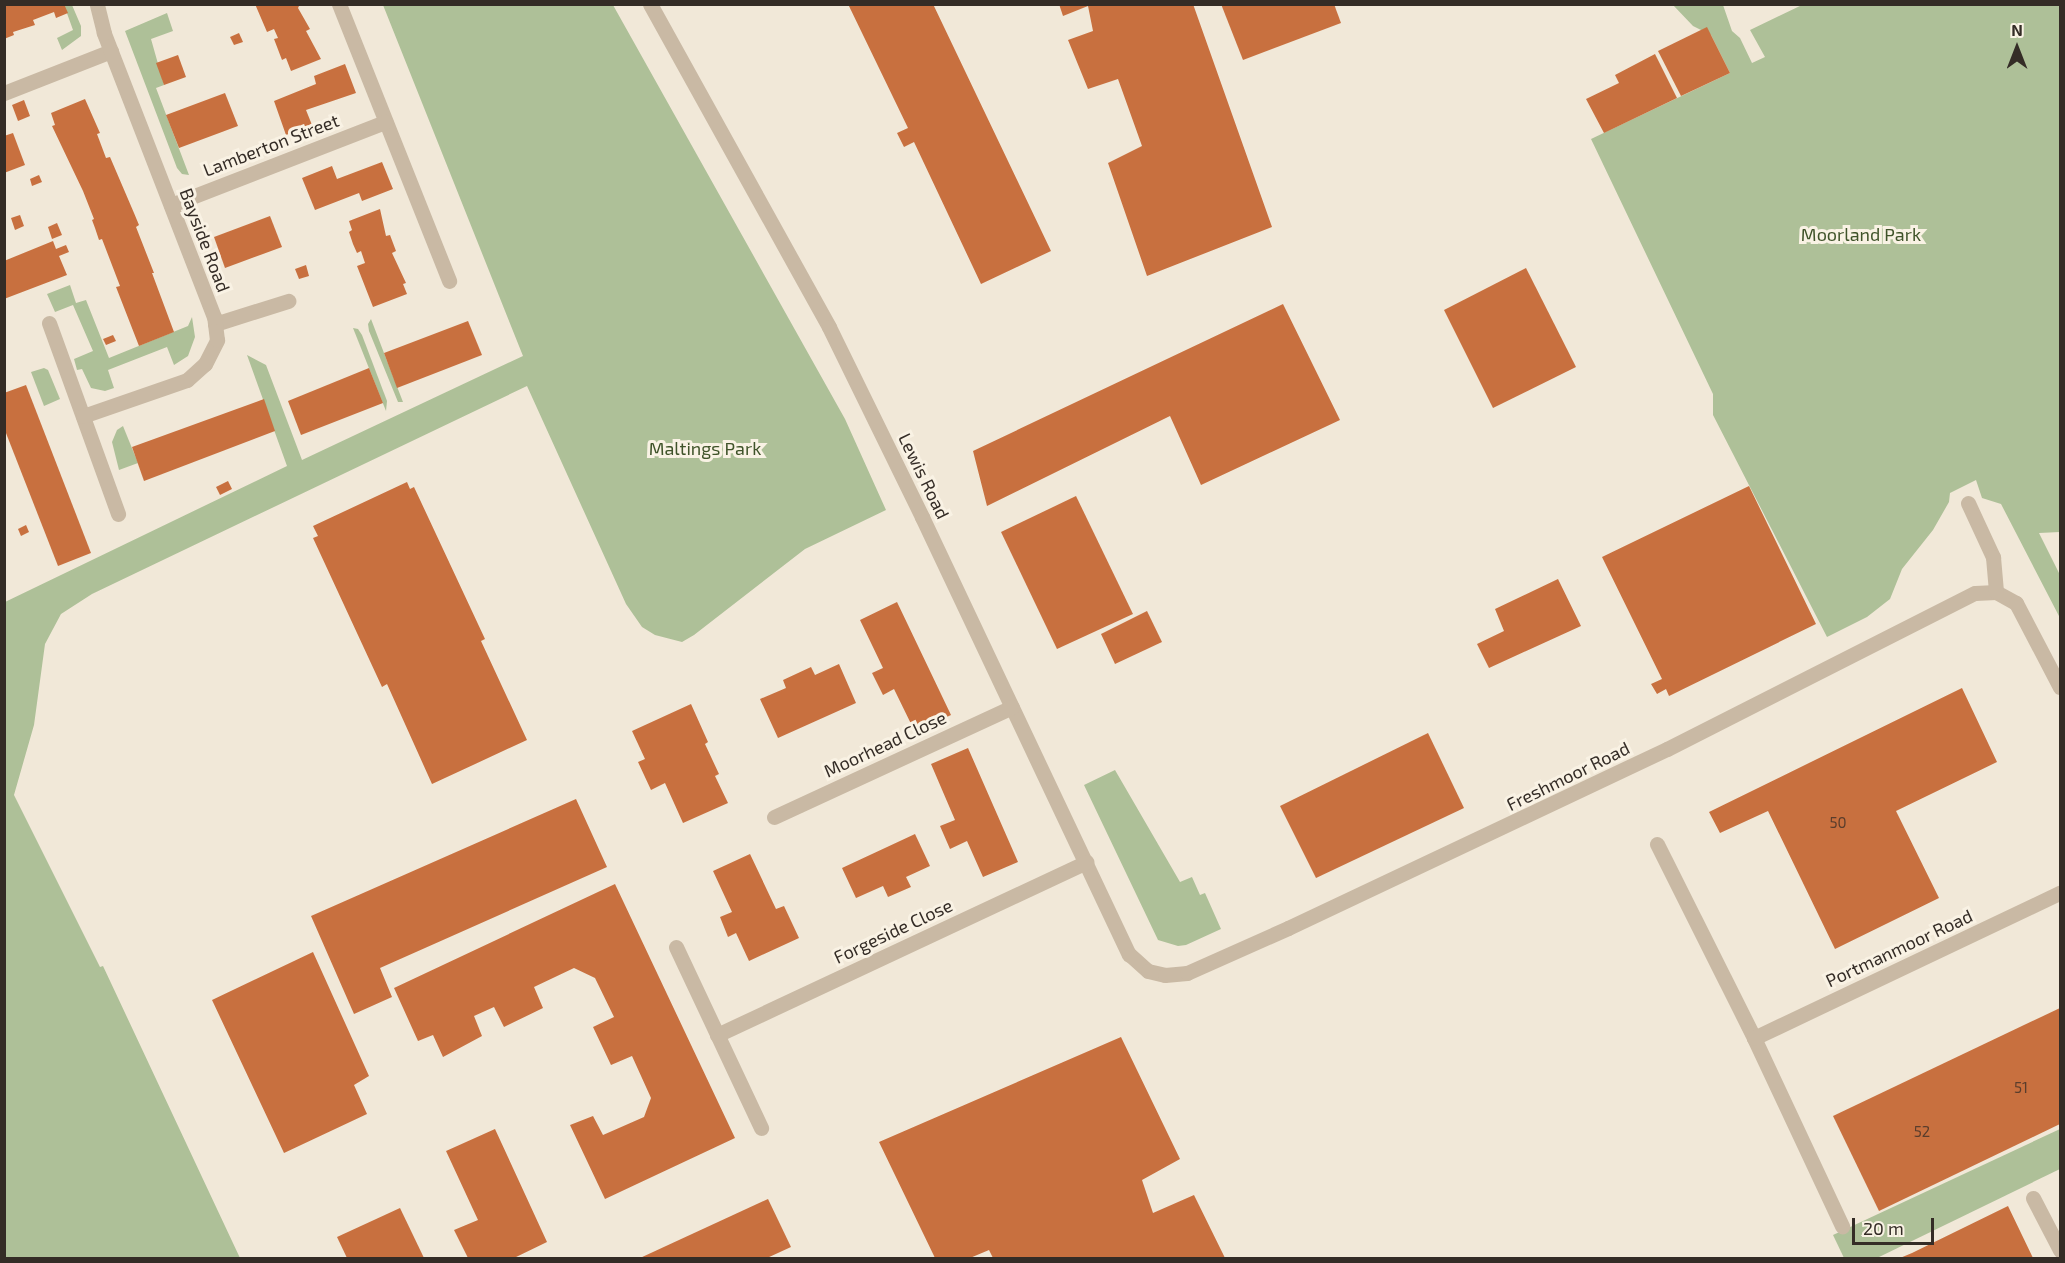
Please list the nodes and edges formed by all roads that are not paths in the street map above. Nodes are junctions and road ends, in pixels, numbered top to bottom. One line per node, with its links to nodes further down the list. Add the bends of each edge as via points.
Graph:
1 (96, 4): 4 (street, Bayside Road)
2 (339, 4): 6 (street)
3 (650, 4): 17 (street, Lewis Road, via 844,356)
4 (111, 51): 5 (street); 7 (street, Bayside Road)
5 (4, 93)
6 (385, 122): 7 (street, Lamberton Street); 8 (street)
7 (171, 205): 11 (street, Bayside Road)
8 (449, 281)
9 (288, 301): 11 (street)
10 (49, 323): 12 (street)
11 (215, 324): 12 (street, Bayside Road, via 217,340 205,364 187,380)
12 (83, 416): 14 (street)
13 (1968, 502): 15 (street, via 1993,557)
14 (118, 514)
15 (1996, 592): 16 (street, via 2016,603); 23 (street, Freshmoor Road, via 1975,593 1667,750 1288,928 1187,973 1165,975)
16 (2061, 687)
17 (1012, 707): 18 (street, Moorhead Close); 20 (street, Lewis Road)
18 (774, 816)
19 (1657, 844): 25 (street)
20 (1086, 862): 23 (street, Lewis Road, via 1129,954); 24 (street, Forgeside Close)
21 (2061, 893): 25 (street, Portmanmoor Road)
22 (676, 947): 24 (street)
23 (1148, 971)
24 (717, 1035): 26 (street)
25 (1754, 1038): 28 (street)
26 (761, 1128)
27 (2033, 1198): 29 (street)
28 (1842, 1226)
29 (2061, 1250)

